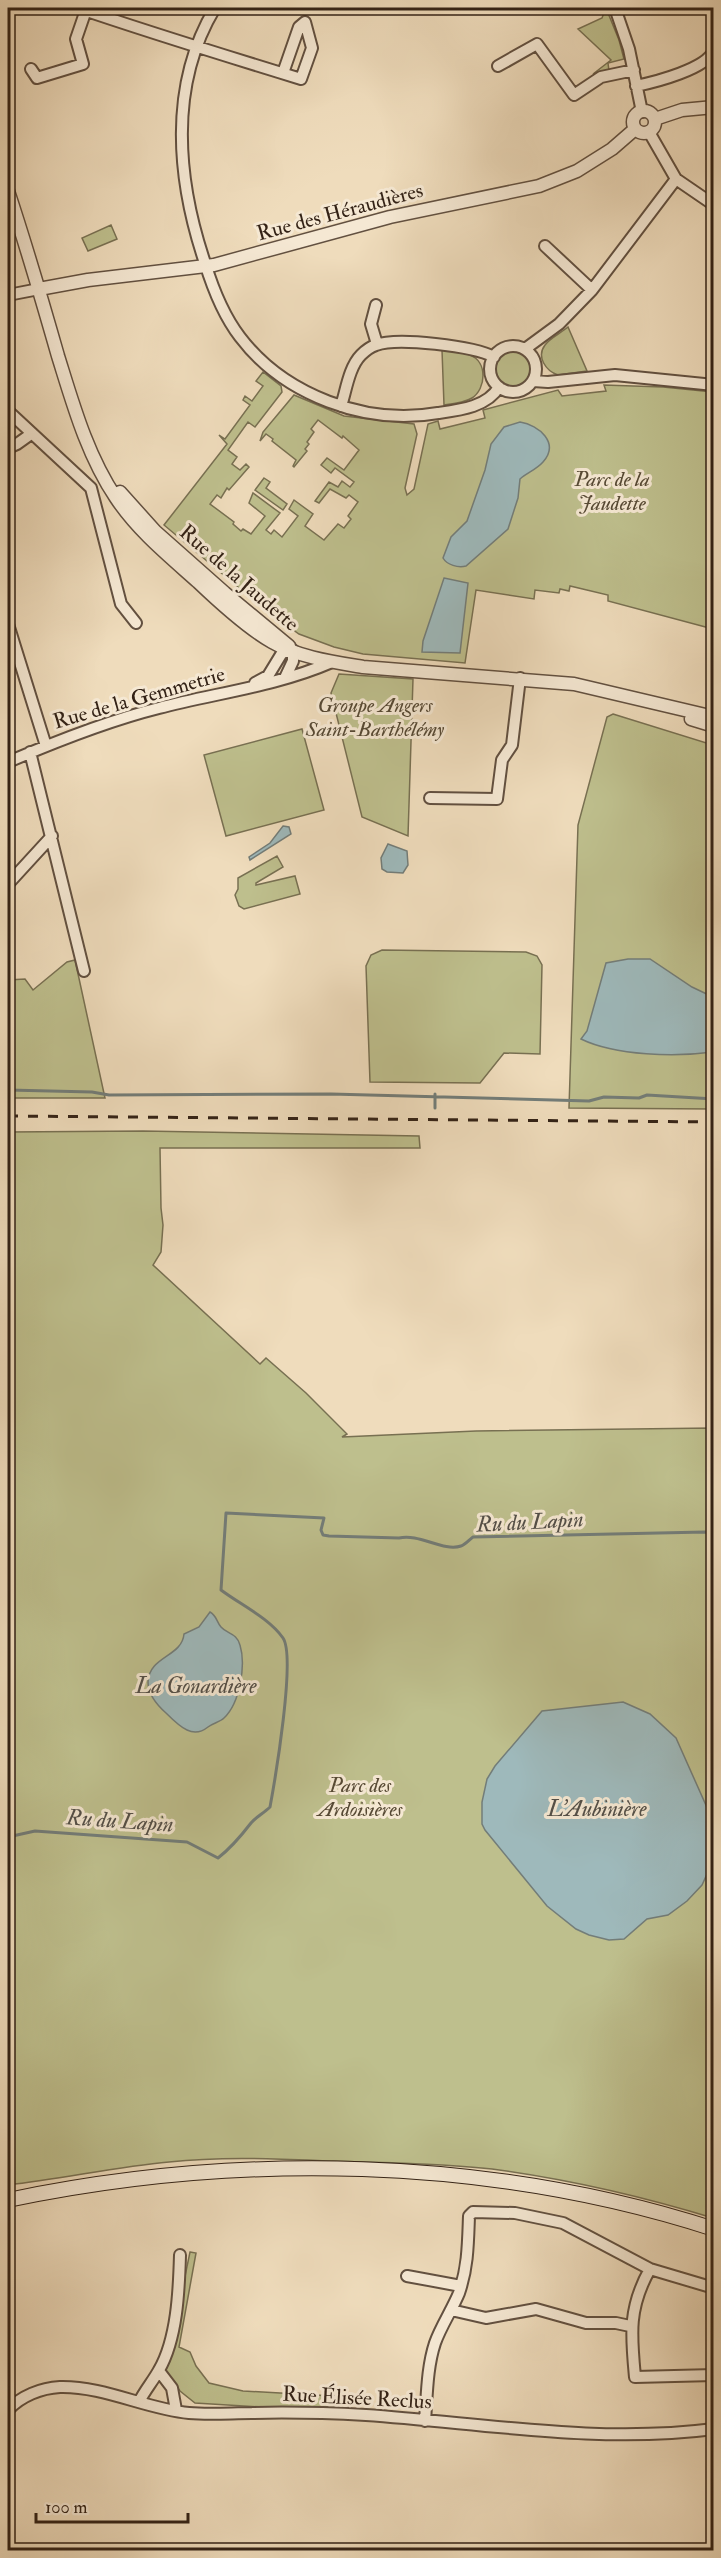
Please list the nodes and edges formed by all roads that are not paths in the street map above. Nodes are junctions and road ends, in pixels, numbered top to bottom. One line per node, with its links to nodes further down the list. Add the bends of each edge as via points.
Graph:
1 (214, 8): 4 (street)
2 (615, 8): 8 (street)
3 (82, 9): 4 (street); 7 (street, via 76,39 83,64 37,78)
4 (197, 46): 9 (street); 20 (street, via 184,101 181,147 191,216)
5 (714, 50): 10 (street, via 703,63)
6 (498, 66): 8 (street, via 537,44 574,95 595,80)
7 (31, 69)
8 (634, 70): 10 (street)
9 (283, 73): 9 (street, via 301,79 312,48 305,22 299,27)
10 (636, 86): 12 (street)
11 (714, 107): 13 (street, via 682,110)
12 (642, 112): 13 (street, via 650,113); 14 (street, via 634,117)
13 (655, 120): 15 (street)
14 (635, 129): 15 (street); 20 (street, Rue des Héraudières, via 577,171 539,186 432,207)
15 (649, 132): 16 (street)
16 (676, 179): 18 (street); 22 (street)
17 (8, 191): 21 (street, Rue de la Jaudette)
18 (714, 205)
19 (545, 246): 22 (street)
20 (206, 266): 21 (street, Rue des Héraudières); 31 (street, via 219,302 240,338 287,380)
21 (39, 289): 23 (street); 36 (street, Rue de la Jaudette, via 70,394)
22 (592, 291): 26 (street, via 559,324)
23 (8, 295)
24 (376, 305): 25 (street, via 372,324)
25 (377, 344): 27 (street, via 448,346); 31 (street, via 359,356)
26 (525, 349): 27 (street, via 508,347); 28 (street, via 536,363)
27 (494, 357): 30 (street, via 491,375)
28 (533, 381): 29 (street, via 615,375); 30 (street, via 515,392)
29 (714, 385)
30 (499, 387): 31 (street, via 475,405 425,416 378,414)
31 (341, 406)
32 (8, 411): 33 (street)
33 (12, 423): 34 (street)
34 (31, 434): 35 (street); 37 (street, via 91,488 121,604)
35 (8, 448)
36 (94, 458): 39 (street, Rue de la Jaudette, via 116,499 144,533); 40 (street, Rue de la Jaudette, via 155,531)
37 (136, 623)
38 (8, 624): 49 (street)
39 (272, 643): 40 (street, Rue de la Jaudette); 41 (street)
40 (293, 650): 41 (street, Rue de la Gemmetrie); 42 (street); 43 (street, via 293,661)
41 (276, 659): 45 (street, Rue de la Gemmetrie, via 268,676)
42 (332, 662): 43 (street, Rue de la Gemmetrie); 44 (street)
43 (285, 678): 45 (street, Rue de la Gemmetrie)
44 (520, 678): 46 (street, via 574,684); 52 (street, via 512,745 502,760 497,799)
45 (249, 687): 49 (street, Rue de la Gemmetrie, via 148,711)
46 (646, 702): 47 (street); 48 (street)
47 (714, 717)
48 (714, 726)
49 (46, 746): 50 (street, Rue de la Gemmetrie)
50 (30, 752): 51 (street, Rue de la Gemmetrie); 53 (street)
51 (8, 762)
52 (430, 798)
53 (52, 836): 54 (street); 55 (street)
54 (8, 884)
55 (84, 971)
56 (8, 2198): 57 (main road, via 208,2171 397,2171 541,2187 617,2202)
57 (714, 2229)
58 (180, 2255): 65 (street, via 171,2335)
59 (650, 2269): 61 (street, via 557,2221 496,2211 473,2212); 62 (street); 64 (street)
60 (407, 2276): 61 (street)
61 (461, 2286): 63 (street)
62 (714, 2288)
63 (452, 2310): 64 (street, via 486,2318 536,2309 586,2323); 70 (street, via 432,2354)
64 (630, 2326): 66 (street, via 635,2377)
65 (159, 2371): 67 (street); 69 (street, via 172,2388)
66 (714, 2375)
67 (139, 2402): 68 (street, Rue Élisée Reclus, via 83,2388 59,2387 36,2391); 69 (street, Rue Élisée Reclus)
68 (8, 2410)
69 (176, 2410): 70 (street, Rue Élisée Reclus, via 337,2413)
70 (424, 2421): 71 (street, Rue Élisée Reclus, via 578,2433)
71 (714, 2429)

